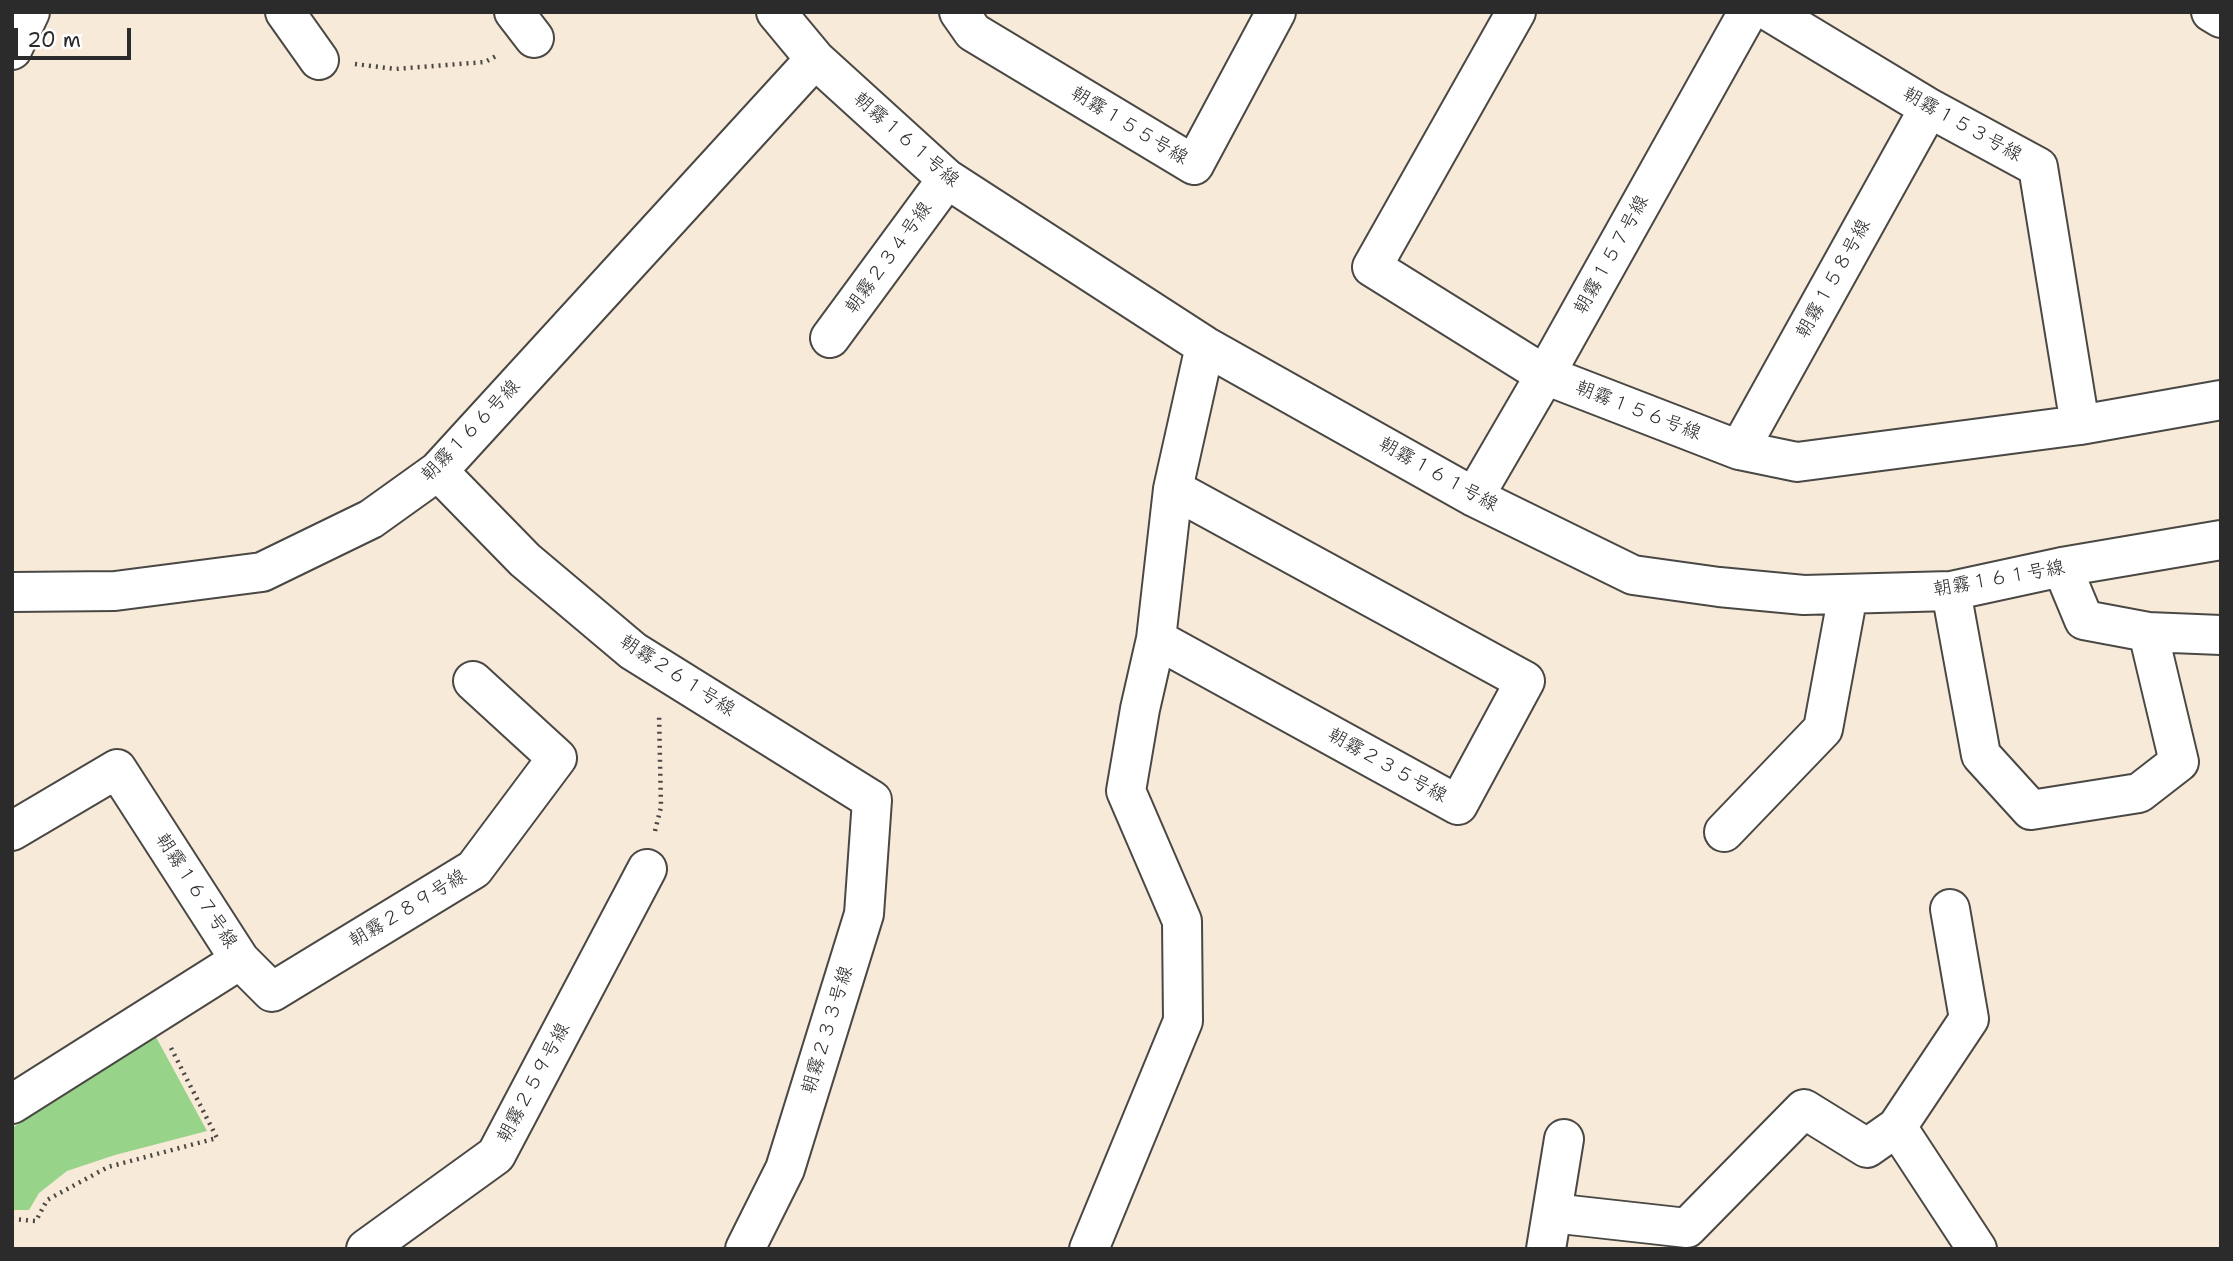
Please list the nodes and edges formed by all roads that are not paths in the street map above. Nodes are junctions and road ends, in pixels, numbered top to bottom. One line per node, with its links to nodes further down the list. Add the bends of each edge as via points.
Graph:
1 (30, 12): 11 (street)
2 (285, 12): 13 (street)
3 (776, 12): 12 (street, 朝霧１６１号線)
4 (959, 12): 5 (street, 朝霧１５５号線, via 973,32 1194,165)
5 (1276, 12)
6 (1516, 12): 18 (street, 朝霧１５６号線, via 1372,267)
7 (1748, 12): 18 (street, 朝霧１５７号線)
8 (1770, 12): 14 (street, 朝霧１５３号線)
9 (2211, 12): 10 (street)
10 (2221, 18)
11 (12, 50)
12 (815, 59): 15 (street, 朝霧１６１号線); 22 (street, 朝霧１６６号線)
13 (319, 60)
14 (1929, 108): 20 (street, 朝霧１５３号線, via 2038,167); 21 (street, 朝霧１５８号線)
15 (947, 179): 16 (street, 朝霧２３４号線); 17 (street, 朝霧１６１号線)
16 (830, 338)
17 (1205, 346): 23 (street); 24 (street, 朝霧１６１号線)
18 (1545, 375): 21 (street, 朝霧１５６号線); 24 (street, 朝霧１５７号線)
19 (2221, 400): 20 (street, 朝霧１５６号線)
20 (2080, 425): 21 (street, 朝霧１５６号線, via 1797,462)
21 (1739, 450)
22 (438, 471): 28 (street, 朝霧１６６号線, via 371,519 262,572 115,591); 34 (street, 朝霧２６１号線, via 525,560 633,651)
23 (1173, 489): 32 (street); 32 (street, 朝霧２３５号線, via 1525,681 1458,805)
24 (1474, 497): 29 (street, 朝霧１６１号線, via 1633,575 1780,593)
25 (2221, 540): 26 (street, 朝霧１６１号線)
26 (2062, 567): 27 (street, 朝霧１６１号線); 30 (street, via 2084,620)
27 (1951, 591): 29 (street, 朝霧１６１号線); 30 (street, via 1982,755 2031,810 2139,793 2179,762)
28 (12, 592)
29 (1849, 594): 36 (street, via 1823,729)
30 (2148, 632): 31 (street)
31 (2221, 635)
32 (1156, 639): 47 (street, via 1126,791 1182,921 1184,1021)
33 (473, 681): 39 (street, 朝霧２８９号線, via 557,758 474,869 272,992)
34 (872, 800): 46 (street, 朝霧２３３号線, via 864,914 785,1169)
35 (12, 831): 39 (street, 朝霧１６７号線, via 117,769)
36 (1724, 832)
37 (647, 869): 45 (street, 朝霧２５９号線, via 496,1155)
38 (1950, 909): 41 (street, via 1969,1019)
39 (240, 960): 40 (street, 朝霧１６７号線)
40 (12, 1104)
41 (1897, 1127): 44 (street, via 1867,1148 1804,1109); 48 (street)
42 (1564, 1139): 43 (street)
43 (1549, 1231): 44 (street)
44 (1691, 1238)
45 (366, 1249)
46 (745, 1249)
47 (1089, 1249)
48 (1977, 1249)

